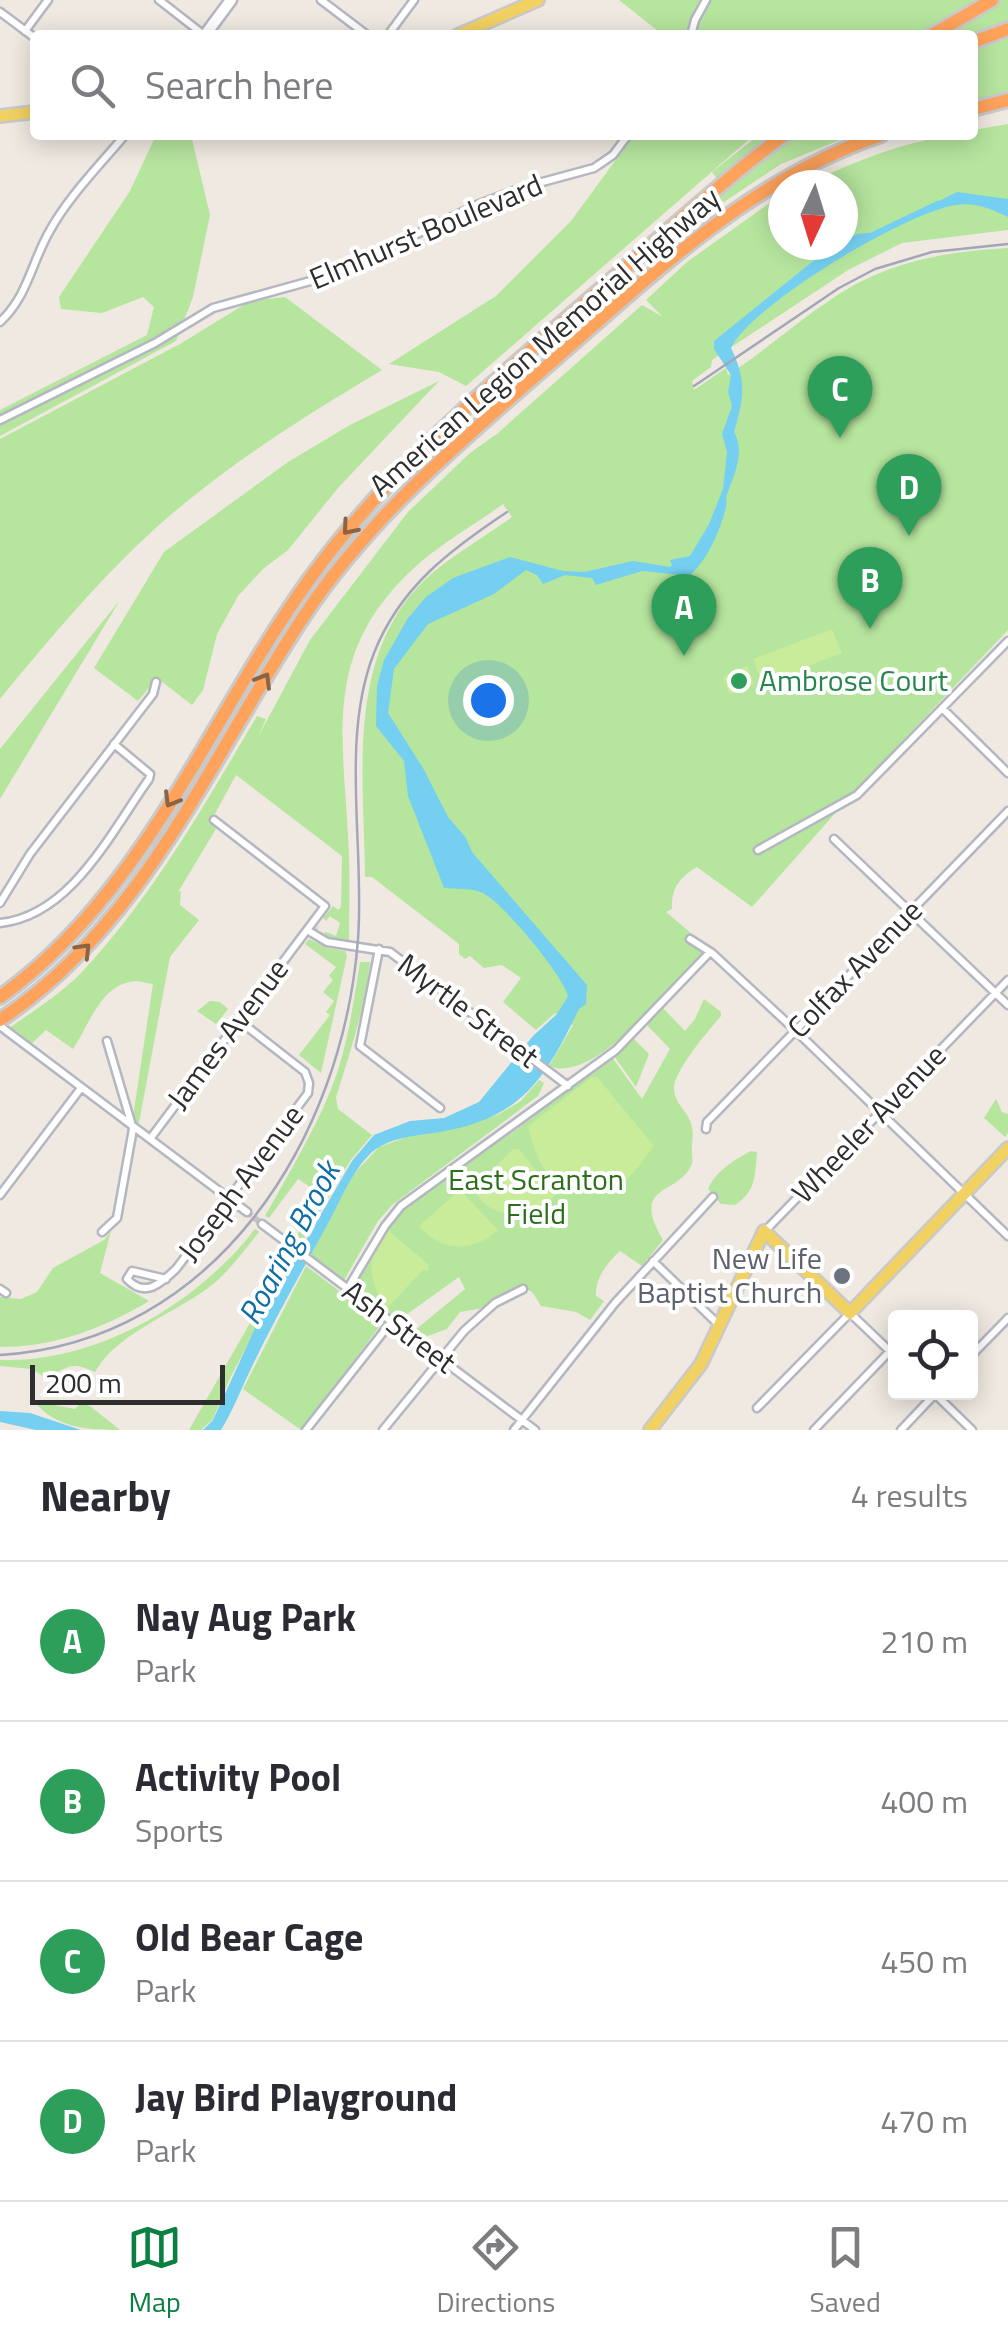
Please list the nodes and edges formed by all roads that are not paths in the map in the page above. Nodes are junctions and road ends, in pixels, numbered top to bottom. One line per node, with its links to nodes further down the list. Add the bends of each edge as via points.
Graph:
1 (48, 0): 18 (street)
2 (159, 0): 12 (street)
3 (231, 0): 13 (street)
4 (321, 0): 14 (street)
5 (414, 0): 15 (street)
6 (538, 0): 10 (main road)
7 (706, 0): 16 (street)
8 (992, 0): 17 (highway)
9 (0, 12): 18 (street)
10 (490, 27)
11 (1008, 29): 20 (highway)
12 (198, 30)
13 (209, 30)
14 (360, 30)
15 (392, 30)
16 (692, 30)
17 (941, 30)
18 (25, 31): 19 (street)
19 (30, 34)
20 (978, 40)
21 (1008, 104): 22 (highway)
22 (978, 109)
23 (30, 113): 24 (main road)
24 (0, 116)
25 (121, 140): 29 (street, via 55,222 24,293)
26 (624, 140): 30 (street, Elmhurst Boulevard, via 594,168 477,205 332,275 214,308)
27 (778, 140): 49 (highway, American Legion Memorial Highway, one-way to 49, via 473,400 380,492 278,622 118,880 65,942)
28 (868, 140): 52 (highway, American Legion Memorial Highway, one-way to 28, via 80,954 134,892 307,611 406,492 716,222 793,172)
29 (0, 322)
30 (0, 420)
31 (1008, 641): 33 (street)
32 (156, 682): 34 (street)
33 (942, 708): 35 (street); 39 (street, via 857,795)
34 (114, 744): 40 (street); 42 (street, via 144,766 148,780 75,883 40,910)
35 (1008, 772)
36 (1008, 811): 41 (street, Colfax Avenue)
37 (214, 820): 43 (street, via 325,906)
38 (834, 839): 41 (street)
39 (758, 850)
40 (0, 903)
41 (910, 911): 48 (street); 53 (street, Colfax Avenue)
42 (0, 923)
43 (307, 930): 45 (street, Myrtle Street, via 327,942); 51 (street, James Avenue)
44 (690, 939): 46 (street)
45 (379, 949): 57 (street, Myrtle Street); 59 (street, via 360,1046)
46 (710, 952): 53 (street); 57 (street, via 630,1038)
47 (1008, 980): 48 (street, Wheeler Avenue)
48 (995, 993): 50 (street); 60 (street, Wheeler Avenue)
49 (0, 997)
50 (1008, 1004)
51 (237, 1019): 63 (street, James Avenue); 68 (street, Joseph Avenue, via 295,1062 309,1083)
52 (3, 1020): 54 (street)
53 (796, 1031): 60 (street); 62 (street, Colfax Avenue)
54 (10, 1034): 55 (street); 58 (street)
55 (0, 1040)
56 (108, 1041): 61 (street)
57 (568, 1086): 76 (street, via 401,1206)
58 (81, 1088): 61 (street); 66 (street)
59 (440, 1108)
60 (880, 1112): 65 (street); 71 (street, Wheeler Avenue)
61 (133, 1128): 63 (street); 72 (street, James Avenue, via 116,1218)
62 (706, 1129)
63 (150, 1138): 68 (street)
64 (1008, 1148): 65 (main road)
65 (964, 1194): 73 (street); 78 (main road)
66 (0, 1195)
67 (714, 1198): 74 (street)
68 (230, 1199): 69 (street); 75 (street, Joseph Avenue)
69 (247, 1212)
70 (262, 1224): 76 (street, Ash Street)
71 (764, 1231): 78 (main road); 81 (main road, Wheeler Avenue)
72 (102, 1232)
73 (1008, 1236)
74 (653, 1261): 81 (street); 89 (street)
75 (166, 1279): 75 (street, Joseph Avenue, via 145,1290 126,1279 132,1271)
76 (348, 1288): 80 (street, Ash Street)
77 (523, 1289): 85 (street, via 470,1325)
78 (850, 1313): 82 (street); 88 (street)
79 (1008, 1318): 83 (street)
80 (392, 1321): 85 (street, Ash Street); 90 (street)
81 (720, 1326): 94 (main road, Wheeler Avenue, via 698,1368)
82 (888, 1349)
83 (978, 1349)
84 (888, 1359): 95 (street)
85 (442, 1360): 89 (street, Ash Street); 91 (street)
86 (929, 1400): 96 (street)
87 (942, 1400): 97 (street)
88 (757, 1408)
89 (522, 1420): 92 (street); 93 (street, Ash Street)
90 (306, 1430)
91 (384, 1430)
92 (514, 1430)
93 (535, 1430)
94 (650, 1430)
95 (814, 1430)
96 (901, 1430)
97 (972, 1430)

